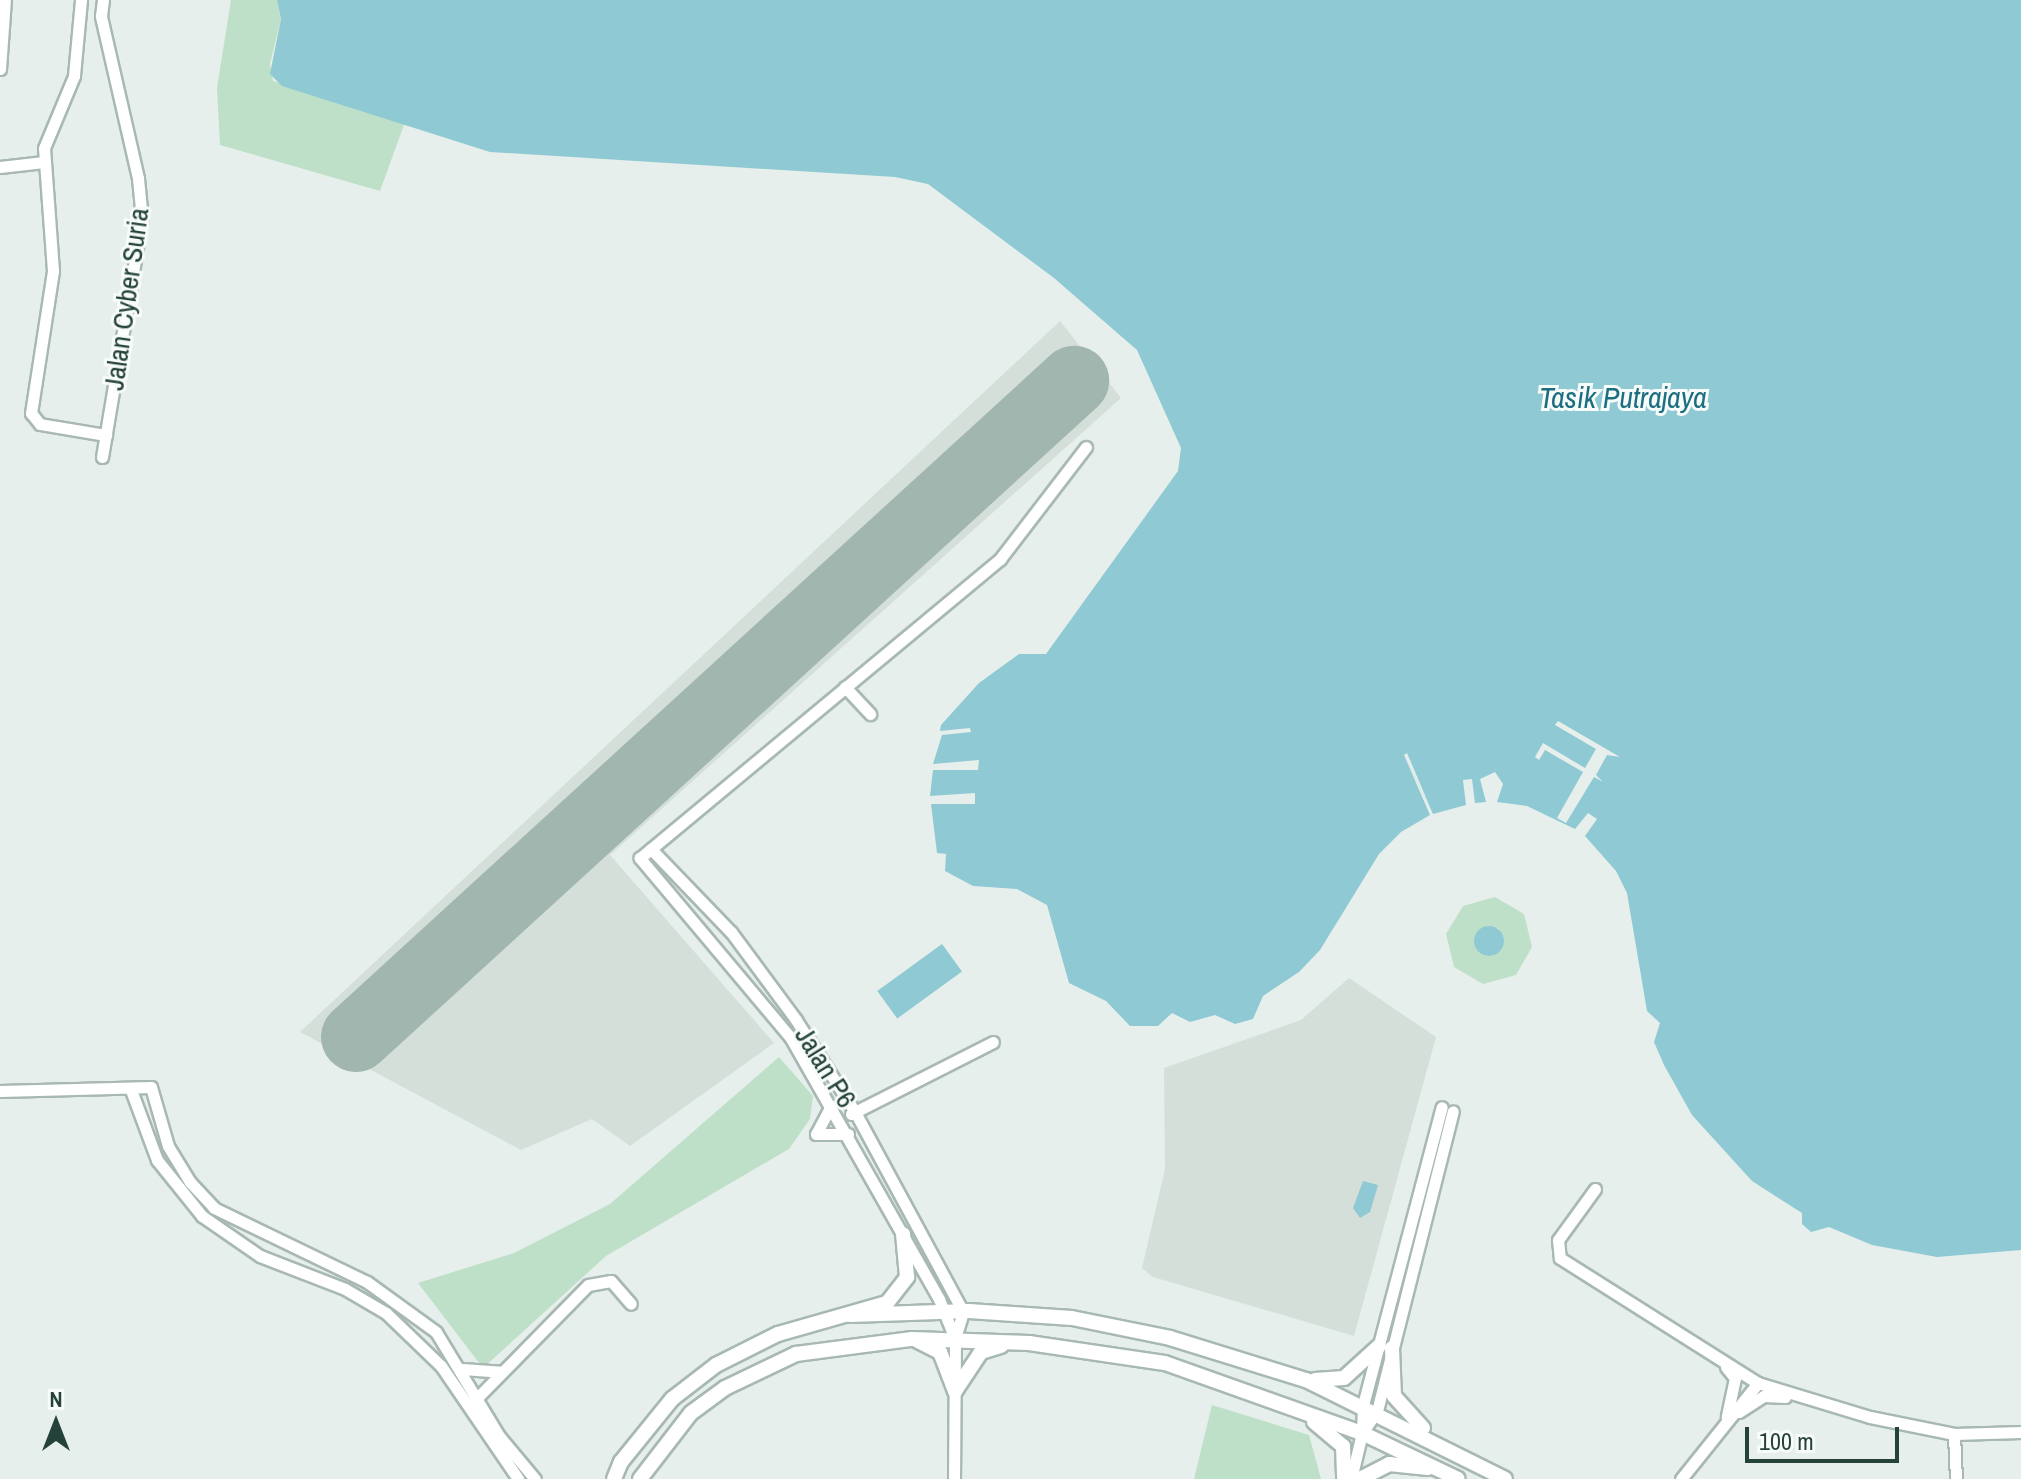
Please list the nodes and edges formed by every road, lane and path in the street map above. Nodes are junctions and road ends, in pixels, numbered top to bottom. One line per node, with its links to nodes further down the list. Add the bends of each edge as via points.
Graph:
1 (5, 0): 4 (street)
2 (81, 0): 3 (street); 5 (street, via 77,62 44,148)
3 (103, 1): 7 (street, Jalan Cyber Suria, via 101,16 142,200)
4 (0, 69)
5 (44, 162): 6 (street); 7 (street, via 53,271 31,413 40,424)
6 (0, 167)
7 (106, 435): 9 (street, Jalan Cyber Suria)
8 (1086, 447): 10 (street, via 1000,559)
9 (102, 457)
10 (845, 687): 11 (street); 12 (street)
11 (870, 714)
12 (651, 849): 16 (street, Jalan P6, via 640,858 790,1037); 18 (street, Jalan P6, via 731,932)
13 (993, 1042): 18 (street)
14 (131, 1090): 15 (street); 32 (street, via 151,1087 168,1146 214,1208 367,1282 436,1332); 40 (street, via 157,1160 202,1216 260,1256 345,1289 386,1313 423,1345)
15 (0, 1091)
16 (831, 1106): 19 (street, Jalan P6); 20 (street, via 816,1134)
17 (1448, 1109): 30 (street)
18 (855, 1112): 19 (street); 25 (street, Jalan P6)
19 (841, 1119): 20 (street, Jalan P6)
20 (848, 1134): 22 (street, Jalan P6)
21 (1595, 1189): 31 (street, via 1558,1240 1560,1258)
22 (903, 1234): 24 (street, Jalan P6); 26 (street, via 907,1277 902,1286 887,1303)
23 (631, 1304): 33 (street, via 611,1281 588,1285)
24 (946, 1312): 25 (street); 26 (street); 28 (street, Jalan P6)
25 (963, 1312): 28 (street); 34 (street, via 1072,1318 1139,1331)
26 (850, 1315): 48 (street, via 778,1334 716,1365 672,1399)
27 (912, 1339): 28 (street); 36 (street, via 940,1352); 54 (street, via 796,1354 748,1376 691,1413)
28 (955, 1339): 29 (street); 36 (street)
29 (1029, 1343): 36 (street, via 981,1352); 37 (street, via 1165,1363)
30 (1386, 1347): 34 (street, via 1344,1378); 41 (street); 42 (street); 47 (street, via 1396,1402)
31 (1719, 1357): 35 (street); 43 (street, via 1735,1378)
32 (462, 1369): 33 (street); 38 (street)
33 (501, 1372): 38 (street)
34 (1306, 1380): 41 (street)
35 (1758, 1383): 39 (street); 43 (street)
36 (955, 1391): 55 (street)
37 (1263, 1396): 45 (street); 56 (street, via 1337,1437 1345,1456)
38 (478, 1397): 40 (street); 51 (street, via 505,1445)
39 (1793, 1397): 43 (street, via 1764,1396); 46 (street)
40 (468, 1405): 50 (street)
41 (1363, 1405): 42 (street); 45 (street)
42 (1377, 1411): 45 (street); 47 (street)
43 (1725, 1422): 61 (street)
44 (2021, 1432): 46 (street)
45 (1362, 1433): 49 (street); 57 (street)
46 (1954, 1434): 62 (street)
47 (1448, 1447): 60 (street)
48 (621, 1462): 52 (street); 53 (street)
49 (1440, 1470): 58 (street, via 1389,1464); 59 (street)
50 (518, 1479)
51 (535, 1479)
52 (607, 1479)
53 (614, 1479)
54 (640, 1479)
55 (954, 1479)
56 (1344, 1479)
57 (1351, 1479)
58 (1360, 1479)
59 (1458, 1479)
60 (1505, 1479)
61 (1681, 1479)
62 (1956, 1479)

